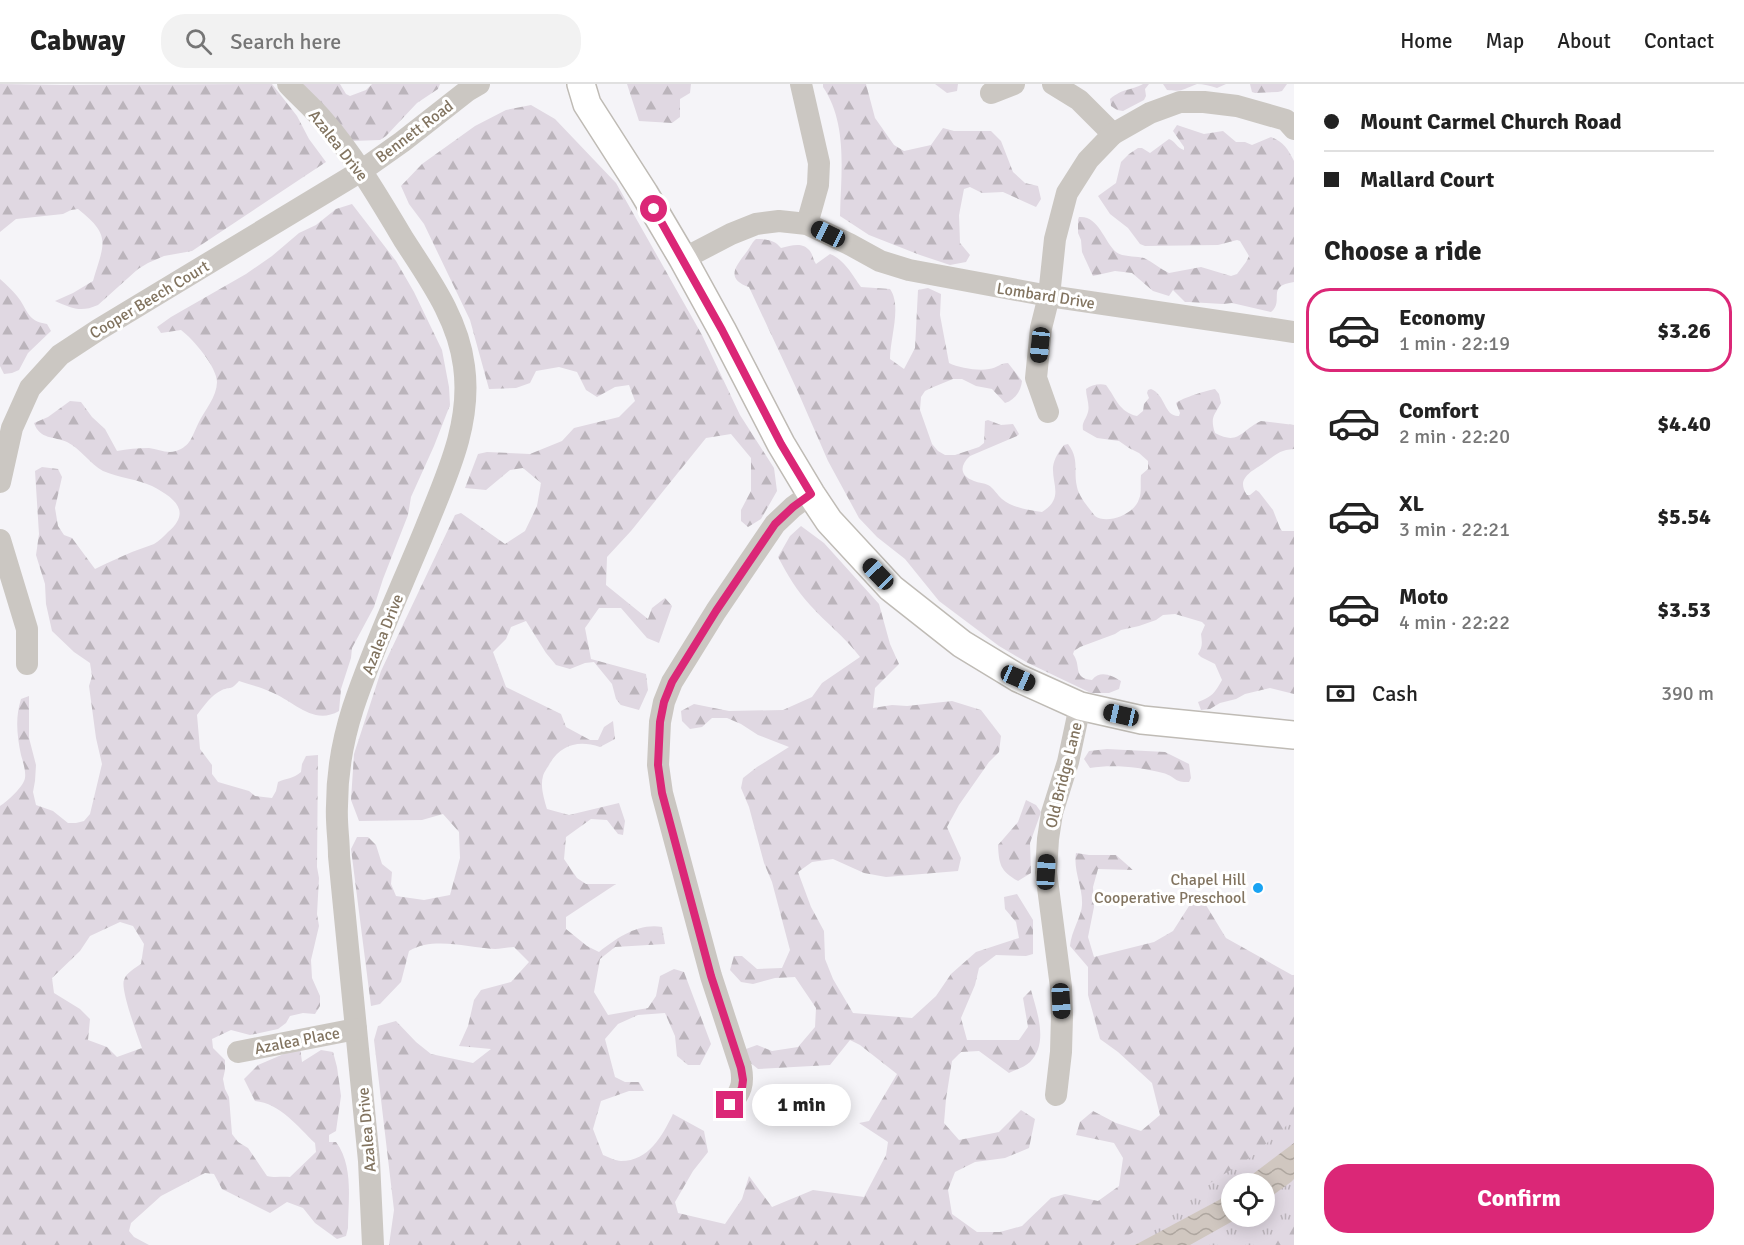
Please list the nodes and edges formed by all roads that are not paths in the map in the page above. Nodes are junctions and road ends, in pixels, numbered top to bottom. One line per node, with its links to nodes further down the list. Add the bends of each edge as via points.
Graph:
1 (288, 84): 11 (street, Azalea Drive, via 324,121)
2 (560, 84): 8 (main road)
3 (801, 84): 12 (street, via 819,163 818,185)
4 (1014, 84): 7 (street)
5 (1053, 84): 10 (street, via 1079,100)
6 (472, 86): 11 (street, Bennett Road)
7 (991, 93)
8 (584, 94): 13 (main road)
9 (1291, 120): 10 (street, via 1237,106 1180,102 1150,113)
10 (1113, 134): 14 (street, via 1088,160 1067,193 1055,239)
11 (361, 171): 17 (street, Cooper Beech Court, via 60,355 30,387 12,428); 23 (street, Azalea Drive, via 442,300 459,342 466,384 459,442 352,710 344,746 337,807 339,856)
12 (807, 224): 13 (street, via 756,224); 14 (street, Lombard Drive, via 880,261 909,270)
13 (683, 259): 18 (main road)
14 (1049, 296): 15 (street, Lombard Drive); 16 (street, via 1036,378)
15 (1294, 332)
16 (1048, 412)
17 (0, 482)
18 (811, 494): 21 (main road, via 830,521 891,588 926,616 962,644 1018,678); 26 (street, via 775,524 716,611 672,682 660,722 658,765 662,793 743,1080)
19 (0, 540): 20 (street, via 27,628)
20 (27, 664)
21 (1080, 705): 22 (main road, via 1142,720); 25 (street, Old Bridge Lane, via 1048,839 1046,872 1062,1015)
22 (1294, 735)
23 (356, 1029): 24 (street, Azalea Place); 27 (street, Azalea Drive)
24 (238, 1052)
25 (1056, 1095)
26 (730, 1105)
27 (373, 1245)

